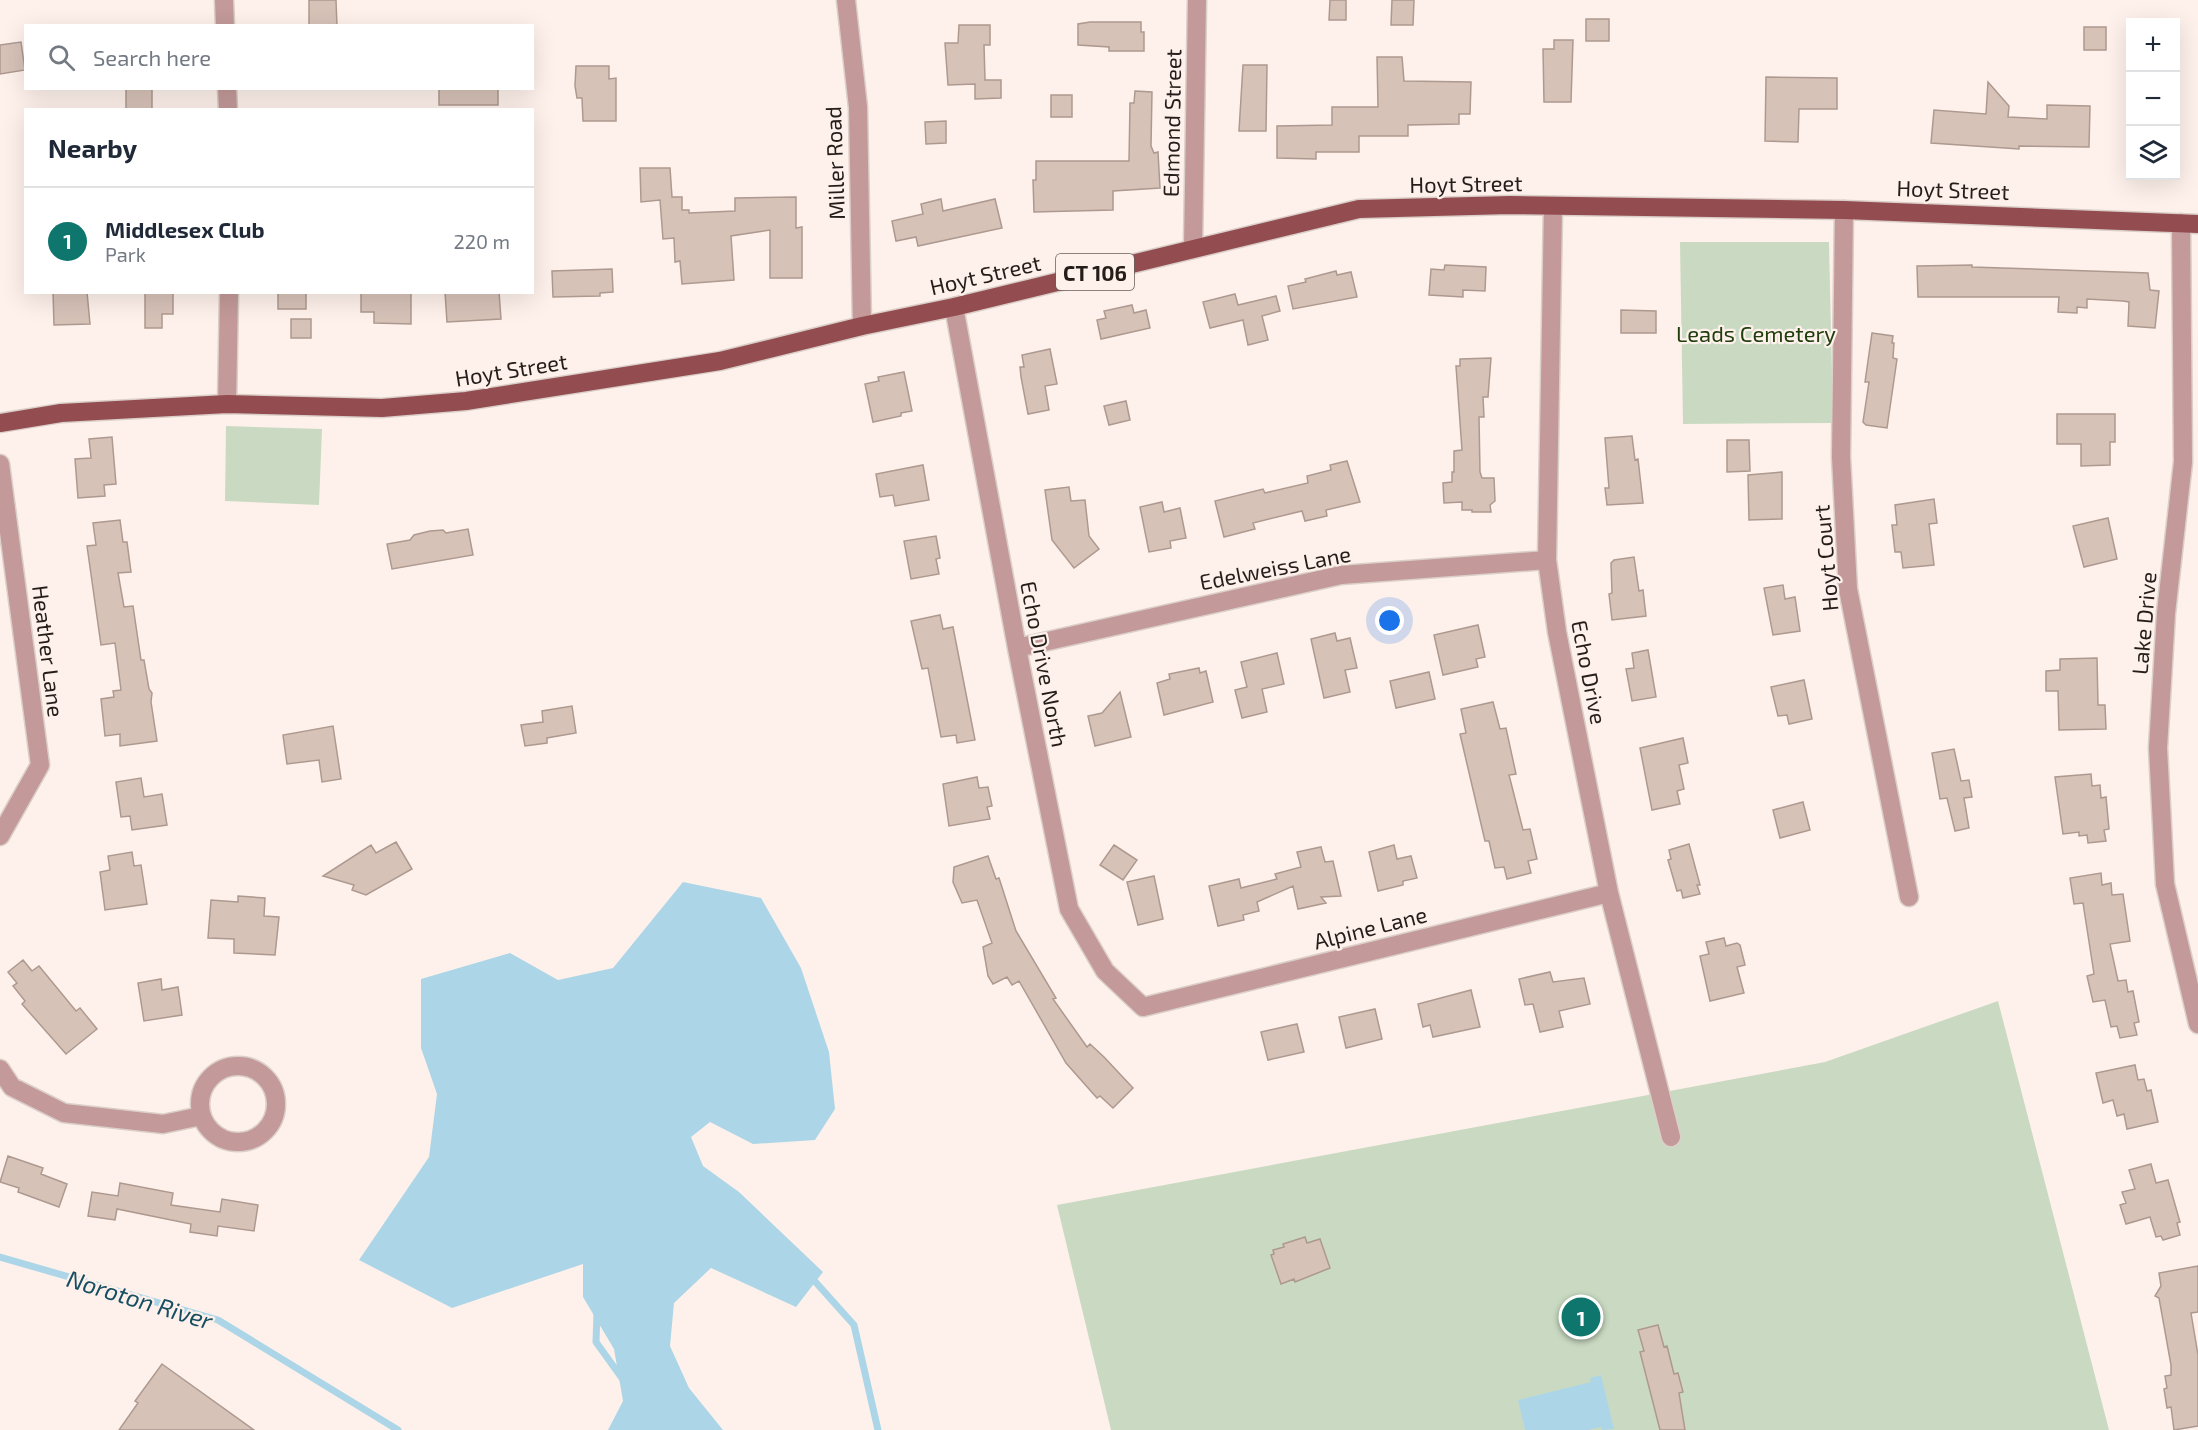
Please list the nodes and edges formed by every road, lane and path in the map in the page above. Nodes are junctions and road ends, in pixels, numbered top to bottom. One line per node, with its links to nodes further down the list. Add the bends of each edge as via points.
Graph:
1 (224, 0): 4 (street)
2 (846, 0): 13 (street, Miller Road, via 858,107)
3 (1197, 0): 10 (street, Edmond Street)
4 (225, 24)
5 (227, 90): 6 (street)
6 (228, 108)
7 (1553, 206): 8 (main road, Hoyt Street / CT 106); 10 (main road, Hoyt Street / CT 106, via 1359,209); 17 (street, Echo Drive)
8 (1844, 210): 9 (main road, Hoyt Street / CT 106); 21 (street, Hoyt Court, via 1841,457 1848,590)
9 (2190, 223): 23 (street, Lake Drive, via 2183,462 2166,613 2158,747 2165,884)
10 (1193, 248): 12 (main road, Hoyt Street / CT 106)
11 (229, 294): 14 (street)
12 (954, 307): 13 (main road, Hoyt Street / CT 106); 18 (street, Echo Drive North)
13 (862, 326): 14 (main road, Hoyt Street / CT 106, via 720,360 458,402 382,408)
14 (227, 404): 15 (main road, Hoyt Street / CT 106, via 61,413)
15 (0, 423)
16 (0, 464): 19 (street, Heather Lane, via 40,765)
17 (1547, 560): 18 (street, Edelweiss Lane, via 1341,575); 20 (street, Echo Drive, via 1557,632)
18 (1017, 648): 22 (street, Echo Drive North, via 1069,909 1106,971)
19 (0, 836)
20 (1609, 893): 22 (street, Alpine Lane); 26 (street, Echo Drive)
21 (1909, 897)
22 (1143, 1006)
23 (2198, 1024)
24 (0, 1069): 25 (street, via 12,1087 64,1113 163,1124)
25 (201, 1116): 25 (street, via 215,1135 229,1142 245,1142 260,1136 270,1125 276,1110 275,1094 268,1080 256,1071 243,1066 229,1067 216,1072 203,1088)
26 (1671, 1137)

